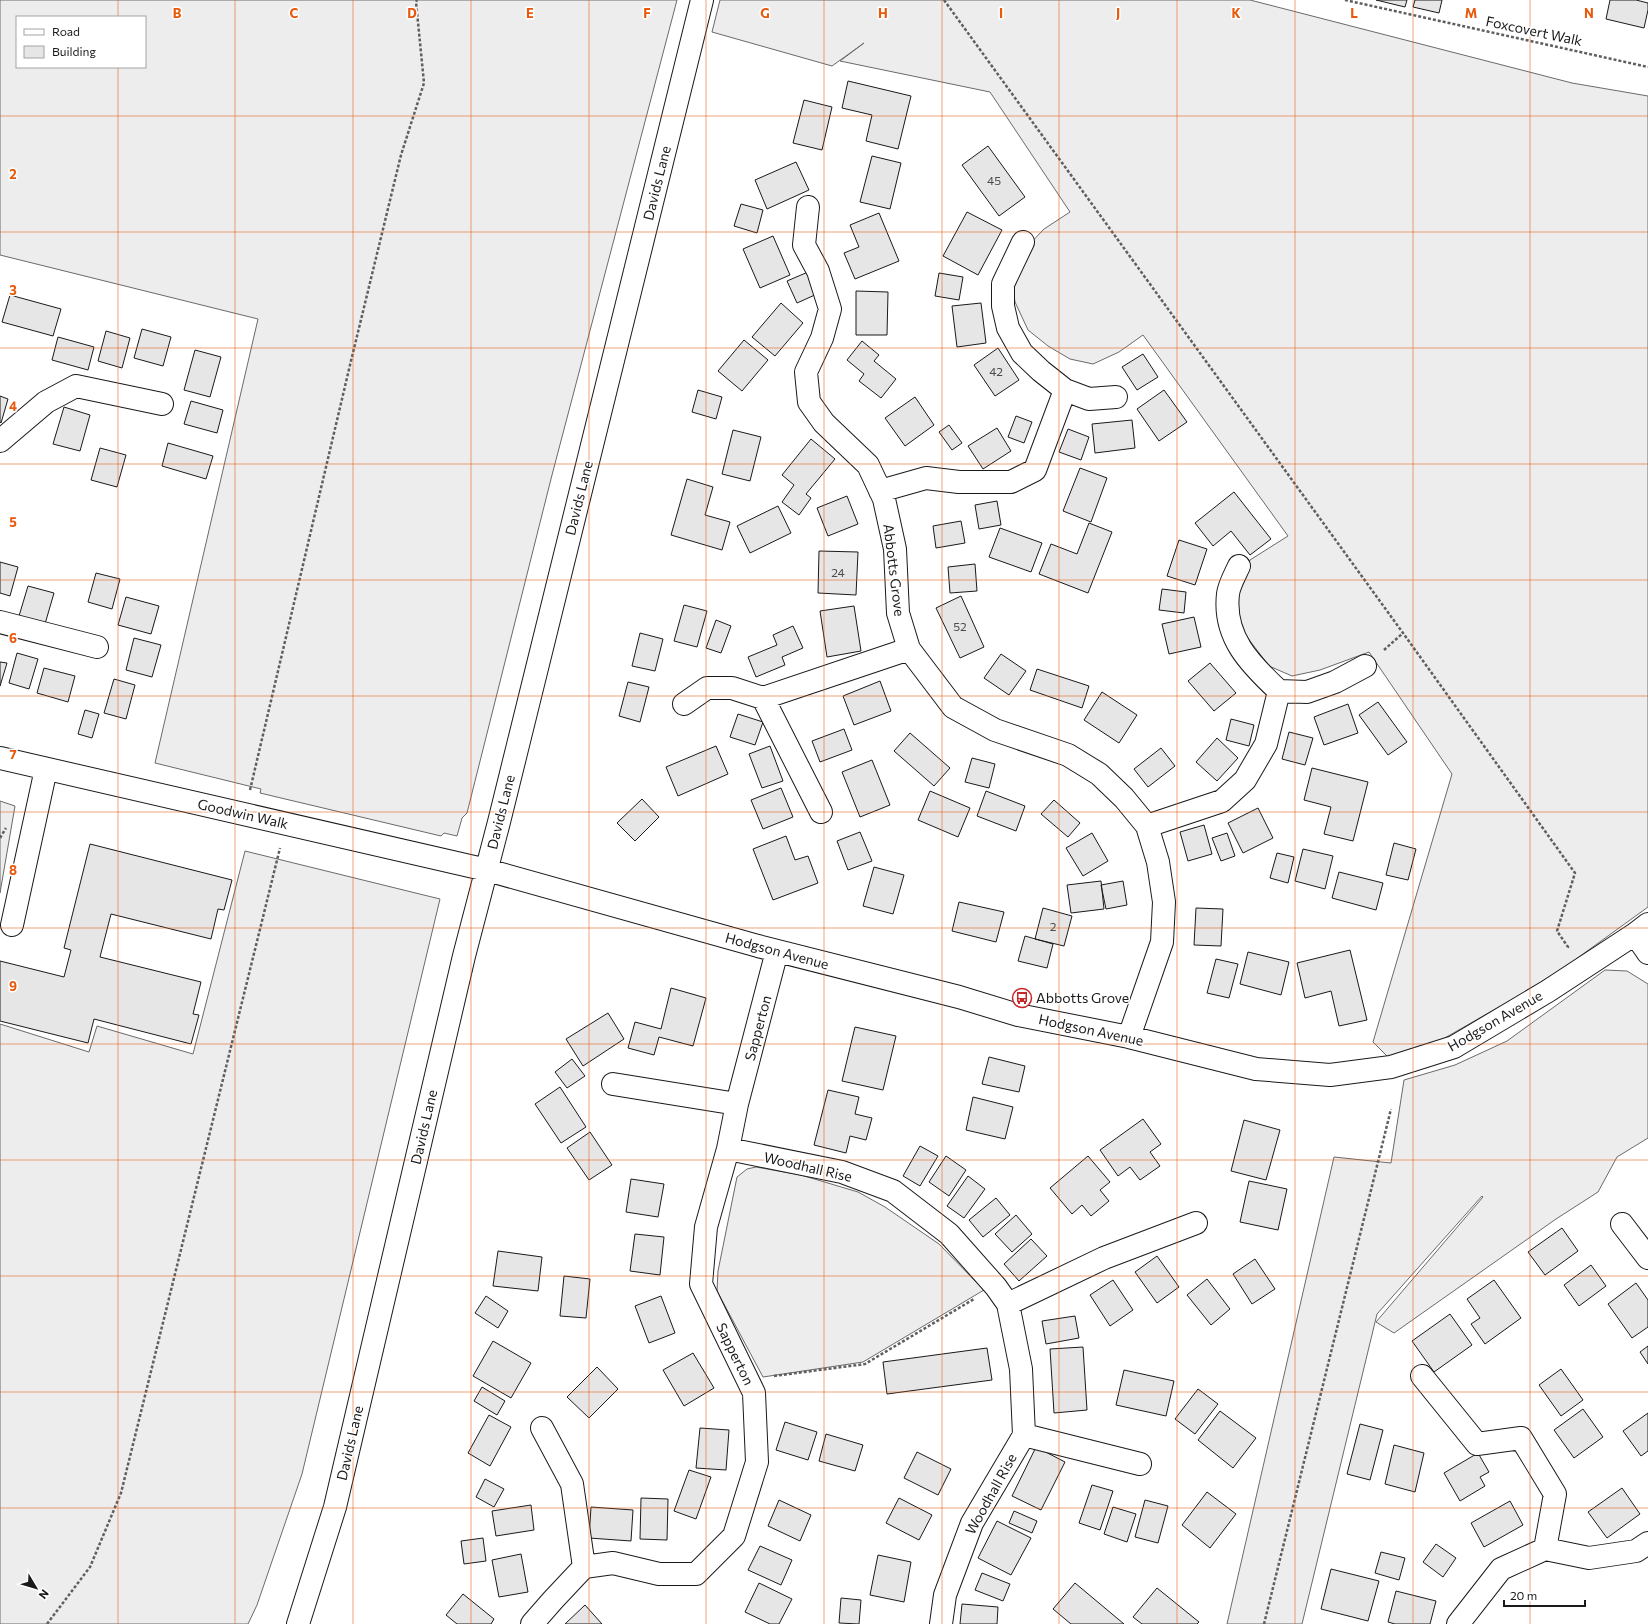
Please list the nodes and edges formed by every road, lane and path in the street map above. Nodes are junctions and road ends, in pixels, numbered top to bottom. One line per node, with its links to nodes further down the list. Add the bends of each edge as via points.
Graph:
1 (417, 0): 23 (path, via 424,83 401,154)
2 (702, 0): 27 (street, Davids Lane)
3 (944, 0): 30 (path, via 1575,873 1557,931 1568,947)
4 (1345, 0): 5 (path, Foxcovert Walk)
5 (1648, 66)
6 (808, 207): 12 (street, Abbotts Grove, via 804,245 818,271 830,309 822,338 806,372 809,402 824,423 868,465)
7 (1023, 242): 8 (street, via 1003,284 1003,306 1008,328 1022,353)
8 (1065, 390): 9 (street, via 1089,399); 12 (street, via 1035,470 1011,482 959,482 926,478)
9 (1116, 397)
10 (162, 404): 11 (street, via 76,386 46,402)
11 (0, 441)
12 (880, 491): 16 (street, Abbotts Grove, via 895,549 898,613)
13 (1239, 566): 18 (street, via 1228,594 1228,621 1237,645 1255,669)
14 (0, 622): 15 (street)
15 (97, 647)
16 (909, 649): 19 (street); 26 (street, Abbotts Grove, via 953,707 995,730 1068,754 1099,774 1124,798)
17 (1365, 666): 18 (street, via 1335,682 1308,692)
18 (1279, 691): 26 (street, via 1266,744 1245,780 1222,801)
19 (763, 698): 20 (street, via 732,688 707,688); 24 (street)
20 (684, 704)
21 (0, 758): 22 (street, Goodwin Walk)
22 (46, 769): 25 (street, Goodwin Walk); 28 (street)
23 (250, 790)
24 (821, 812)
25 (286, 824): 27 (street, Goodwin Walk); 50 (path, via 121,1493 90,1568)
26 (1147, 826): 33 (street, Abbotts Grove, via 1158,862 1164,902 1162,942)
27 (487, 870): 31 (street, Hodgson Avenue); 51 (street, Davids Lane, via 464,956 335,1508)
28 (12, 925)
29 (1642, 929): 32 (street); 33 (street, Hodgson Avenue, via 1548,991 1454,1047 1391,1067 1330,1075 1256,1069)
30 (1562, 951)
31 (777, 952): 33 (street, Hodgson Avenue, via 1018,1015); 35 (street, Sapperton)
32 (1648, 953)
33 (1129, 1037)
34 (613, 1084): 35 (street)
35 (737, 1104): 37 (street, Sapperton)
36 (1391, 1110): 54 (path)
37 (728, 1150): 41 (street, Woodhall Rise, via 842,1172 893,1191 949,1234); 43 (street, Sapperton, via 706,1227 701,1284)
38 (1196, 1223): 41 (street)
39 (1622, 1224): 40 (street)
40 (1648, 1258)
41 (1002, 1295): 43 (path, via 864,1364); 45 (street, via 1021,1368)
42 (1422, 1376): 48 (street, via 1477,1444 1521,1438 1555,1494)
43 (747, 1380): 49 (street, Sapperton, via 754,1393 757,1462 734,1536 696,1574 660,1574 613,1563)
44 (542, 1428): 49 (street, via 572,1484)
45 (1024, 1435): 46 (street); 53 (street, Woodhall Rise, via 972,1523 945,1595)
46 (1140, 1464)
47 (1647, 1548): 48 (street, via 1589,1558)
48 (1545, 1549): 55 (street, via 1501,1569)
49 (584, 1567): 52 (street)
50 (47, 1624)
51 (298, 1624)
52 (532, 1624)
53 (941, 1624)
54 (1264, 1624)
55 (1458, 1624)

